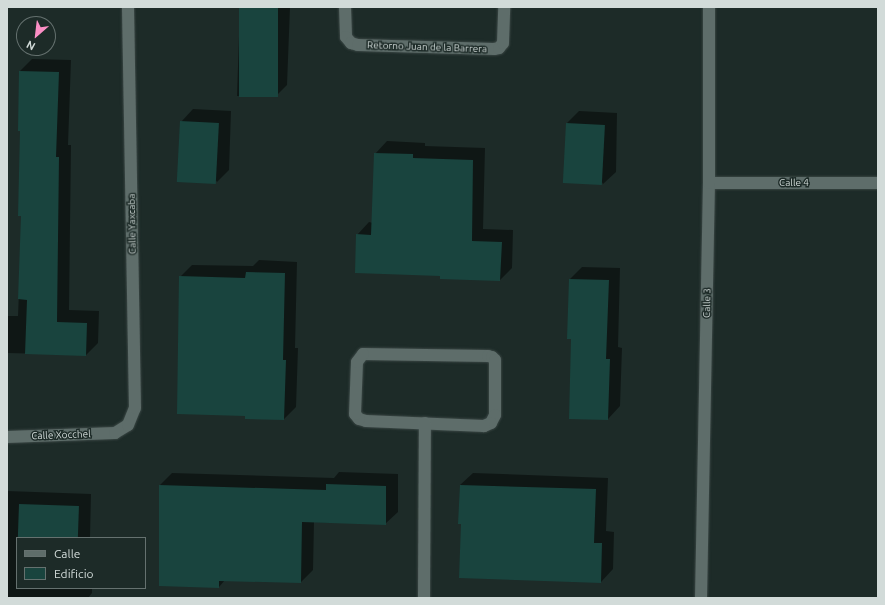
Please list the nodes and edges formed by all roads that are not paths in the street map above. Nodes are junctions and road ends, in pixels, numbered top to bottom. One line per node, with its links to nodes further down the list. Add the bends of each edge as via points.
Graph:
1 (128, 7): 8 (street, Calle Yaxcaba, via 135,408 128,425)
2 (345, 7): 3 (street, Retorno Juan de la Barrera, via 346,37 351,43 358,45 494,49 503,43)
3 (504, 7)
4 (709, 7): 5 (street, Calle 3)
5 (709, 183): 6 (street, Calle 4); 11 (street, Calle 3)
6 (878, 183)
7 (424, 423): 7 (street, via 359,419 355,414 359,357 363,354 488,356 495,360 495,415 491,423 484,426); 10 (street)
8 (115, 433): 9 (street, Calle Xocchel)
9 (7, 437)
10 (424, 598)
11 (701, 598)

